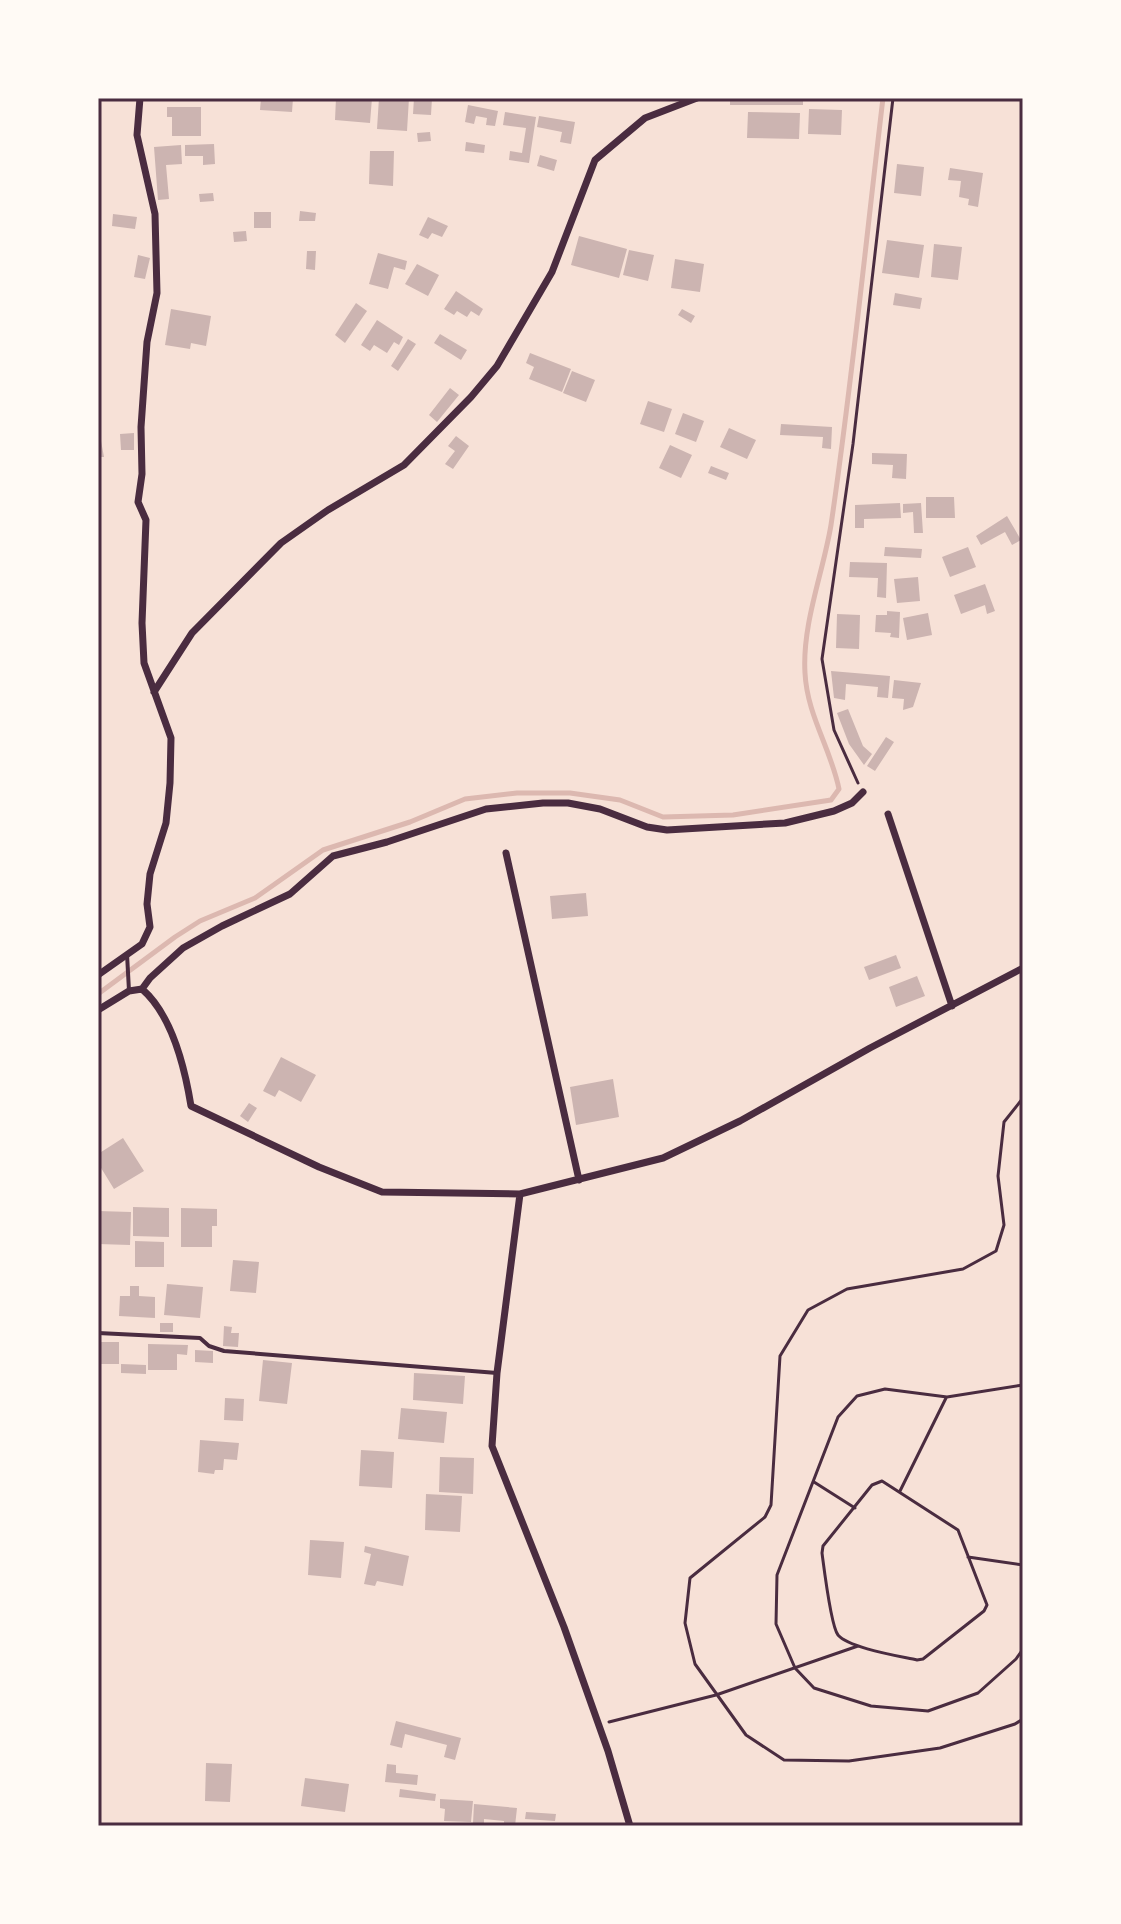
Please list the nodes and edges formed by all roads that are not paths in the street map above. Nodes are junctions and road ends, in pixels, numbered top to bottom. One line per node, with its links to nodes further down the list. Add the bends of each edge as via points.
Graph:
1 (140, 98): 3 (street, via 137,135 155,214 156,247 157,293 147,342 138,502 146,520 144,663)
2 (697, 98): 3 (street, via 645,118 595,160 552,272 497,366 471,397 404,465 281,543 192,633)
3 (154, 692): 7 (street, via 171,738 166,823 150,874 150,927 142,944)
4 (863, 792): 10 (street, via 834,811 785,823 667,830 568,803 486,809 333,856 290,894 183,948)
5 (888, 814): 12 (street)
6 (506, 853): 14 (street)
7 (127, 954): 9 (street); 11 (lane)
8 (1023, 968): 12 (street)
9 (98, 975)
10 (142, 989): 11 (street); 15 (street, via 154,999 184,1064 191,1106 382,1192)
11 (129, 991): 13 (street)
12 (952, 1006): 14 (street, via 663,1158)
13 (98, 1010)
14 (579, 1180): 15 (street)
15 (520, 1194): 17 (street)
16 (98, 1333): 17 (lane, via 200,1338 224,1351)
17 (497, 1373): 18 (street, via 492,1446 564,1627)
18 (630, 1826)

